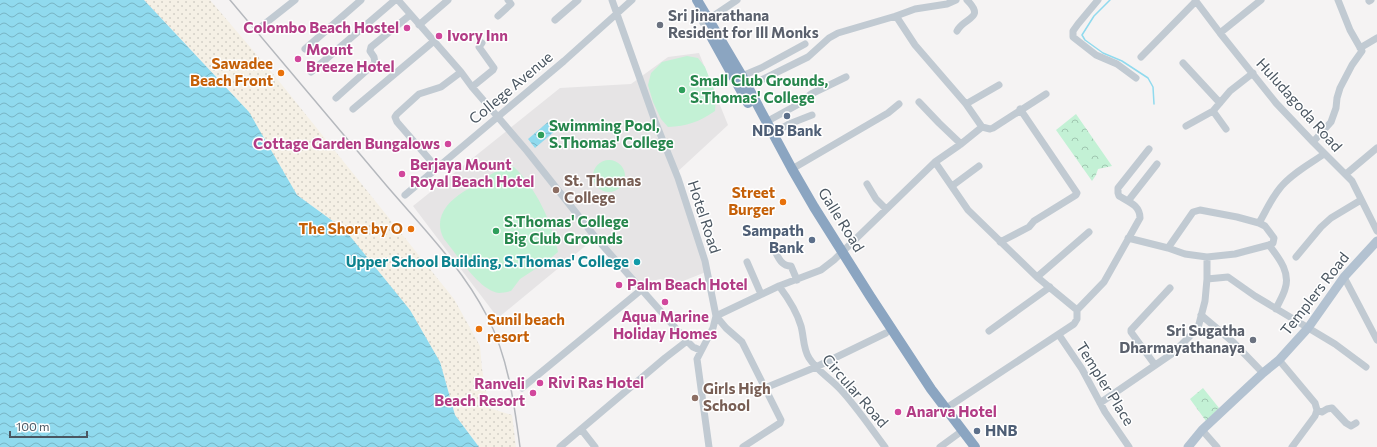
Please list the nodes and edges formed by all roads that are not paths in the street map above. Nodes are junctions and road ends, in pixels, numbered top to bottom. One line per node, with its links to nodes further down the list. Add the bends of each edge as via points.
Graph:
1 (295, 0): 27 (street)
2 (361, 0): 35 (street)
3 (395, 0): 38 (street)
4 (398, 0): 21 (street)
5 (448, 0): 26 (street)
6 (508, 0): 22 (street, via 512,4)
7 (578, 0): 24 (street)
8 (612, 0): 20 (street, Hotel Road)
9 (632, 0): 20 (street, College Avenue)
10 (689, 0): 25 (highway, Galle Road)
11 (697, 0): 25 (highway, Galle Road)
12 (737, 0): 25 (street)
13 (956, 0): 19 (street)
14 (967, 0): 28 (street, via 975,15)
15 (1098, 0): 43 (street, via 1073,31 1073,38 1096,55 1117,64)
16 (1261, 0): 29 (street)
17 (1338, 0): 34 (street)
18 (1196, 1): 29 (street, Huludagoda Road); 36 (street)
19 (945, 2): 23 (street)
20 (617, 12): 57 (street, College Avenue); 105 (street, Hotel Road, via 678,178 705,261)
21 (410, 14): 26 (street); 48 (street, via 371,47 375,63)
22 (498, 16)
23 (896, 16): 46 (street, via 838,33 808,57); 52 (street, via 915,45)
24 (555, 20)
25 (706, 21): 41 (highway, Galle Road); 46 (highway, Galle Road)
26 (419, 25): 31 (street)
27 (262, 26)
28 (957, 31)
29 (1220, 33): 40 (street, Huludagoda Road)
30 (1377, 38): 34 (street)
31 (434, 41): 39 (street); 53 (street)
32 (482, 43): 45 (street, via 479,47 493,70)
33 (805, 44): 41 (street)
34 (1360, 48): 63 (street, via 1362,51 1340,88 1331,122)
35 (305, 49)
36 (1141, 57)
37 (1183, 63): 50 (street)
38 (311, 72)
39 (461, 72): 45 (street); 71 (street, via 441,87 419,94 395,117)
40 (1253, 73): 50 (street, via 1230,91); 63 (street, Huludagoda Road, via 1276,103)
41 (742, 76): 46 (highway, Galle Road)
42 (846, 77): 58 (street, via 811,94)
43 (1136, 78)
44 (999, 85): 52 (street)
45 (472, 87): 57 (street)
46 (744, 89): 58 (highway, Galle Road); 89 (highway, Galle Road, via 812,216)
47 (1046, 94): 54 (street)
48 (336, 98)
49 (919, 102): 64 (street)
50 (1220, 103): 55 (street)
51 (898, 104): 72 (street, via 888,113)
52 (966, 104): 60 (street)
53 (353, 109)
54 (1020, 109): 60 (street, via 993,128); 84 (street, via 1078,193 1028,227)
55 (1213, 111): 59 (street); 61 (street)
56 (812, 115): 62 (street, via 788,124)
57 (497, 117): 71 (street, College Avenue); 100 (street)
58 (766, 122): 62 (highway, Galle Road)
59 (1186, 126)
60 (982, 127): 64 (street)
61 (1226, 129)
62 (772, 134): 72 (highway, Galle Road)
63 (1313, 142): 67 (street, Huludagoda Road)
64 (961, 144): 68 (street)
65 (1377, 148): 73 (street)
66 (1149, 149): 78 (street, via 1118,188 1119,196)
67 (1324, 154): 73 (street, Huludagoda Road); 80 (street, via 1281,187)
68 (935, 162): 75 (street); 79 (street)
69 (1157, 164): 78 (street)
70 (979, 166): 75 (street)
71 (437, 168): 76 (street, College Avenue)
72 (792, 169): 89 (highway, Galle Road)
73 (1346, 174): 77 (street, Huludagoda Road)
74 (868, 184): 79 (street, via 876,199)
75 (952, 186): 84 (street, via 968,210)
76 (405, 195)
77 (1361, 200): 81 (street, Huludagoda Road); 91 (street, via 1331,218)
78 (1128, 201): 83 (street, via 1137,206 1140,212 1140,218)
79 (886, 209): 89 (street)
80 (1259, 223): 86 (street, via 1265,226 1274,238); 87 (street, via 1196,210)
81 (1377, 231)
82 (1089, 232): 93 (street)
83 (1128, 238): 87 (street); 103 (street, via 1104,282)
84 (1000, 242): 93 (street)
85 (1376, 243): 94 (main road, Templers Road)
86 (1270, 245): 90 (street, via 1235,254); 102 (street, via 1283,264 1286,275 1286,287)
87 (1168, 248): 90 (street, via 1185,254)
88 (774, 249): 96 (street, via 783,264 793,268)
89 (841, 253): 96 (street, via 821,270); 121 (highway, Galle Road); 126 (highway, Galle Road, via 928,395)
90 (1207, 257): 95 (street)
91 (1296, 257)
92 (747, 262): 101 (street)
93 (1037, 277): 98 (street)
94 (1344, 277): 106 (main road, Templers Road); 110 (street)
95 (1207, 279): 102 (street, via 1228,277); 104 (street)
96 (797, 280): 97 (street)
97 (779, 286): 101 (street); 115 (street, Circular Road, via 797,316 806,350)
98 (1050, 287): 103 (street); 107 (street)
99 (1170, 288): 114 (street, via 1131,330)
100 (640, 290): 111 (street); 118 (street)
101 (761, 294): 105 (street)
102 (1276, 309): 106 (street)
103 (1077, 310): 109 (street, via 1074,324)
104 (1201, 315): 114 (street, via 1198,328); 117 (street, via 1233,342)
105 (716, 316): 112 (street, via 713,328); 119 (street, via 742,342)
106 (1308, 328): 113 (main road, Templers Road); 116 (street)
107 (989, 331)
108 (886, 333): 115 (street)
109 (1059, 335): 120 (street, Templer Place); 121 (street)
110 (1377, 340)
111 (687, 341): 112 (street); 124 (street)
112 (700, 350): 129 (street, via 697,363)
113 (1279, 360): 117 (main road, Templers Road); 122 (street, via 1315,403)
114 (1155, 365): 120 (street)
115 (816, 367): 119 (street); 131 (street, Circular Road, via 839,388)
116 (1366, 367)
117 (1262, 373): 125 (main road, Templers Road)
118 (522, 388)
119 (765, 388): 130 (street, via 782,420)
120 (1100, 402): 135 (street, Templer Place)
121 (944, 409): 126 (highway, Galle Road)
122 (1316, 410): 123 (street, via 1322,412 1332,408 1346,423 1351,426); 138 (street, via 1315,416)
123 (1356, 423)
124 (581, 428): 127 (street); 128 (street)
125 (1202, 430): 136 (main road, Templers Road); 137 (street)
126 (959, 433): 132 (street); 133 (highway, Galle Road); 134 (highway, Galle Road)
127 (560, 447)
128 (596, 447)
129 (709, 447)
130 (743, 447)
131 (884, 447)
132 (940, 447)
133 (967, 447)
134 (975, 447)
135 (1129, 447)
136 (1188, 447)
137 (1217, 447)
138 (1292, 447)

